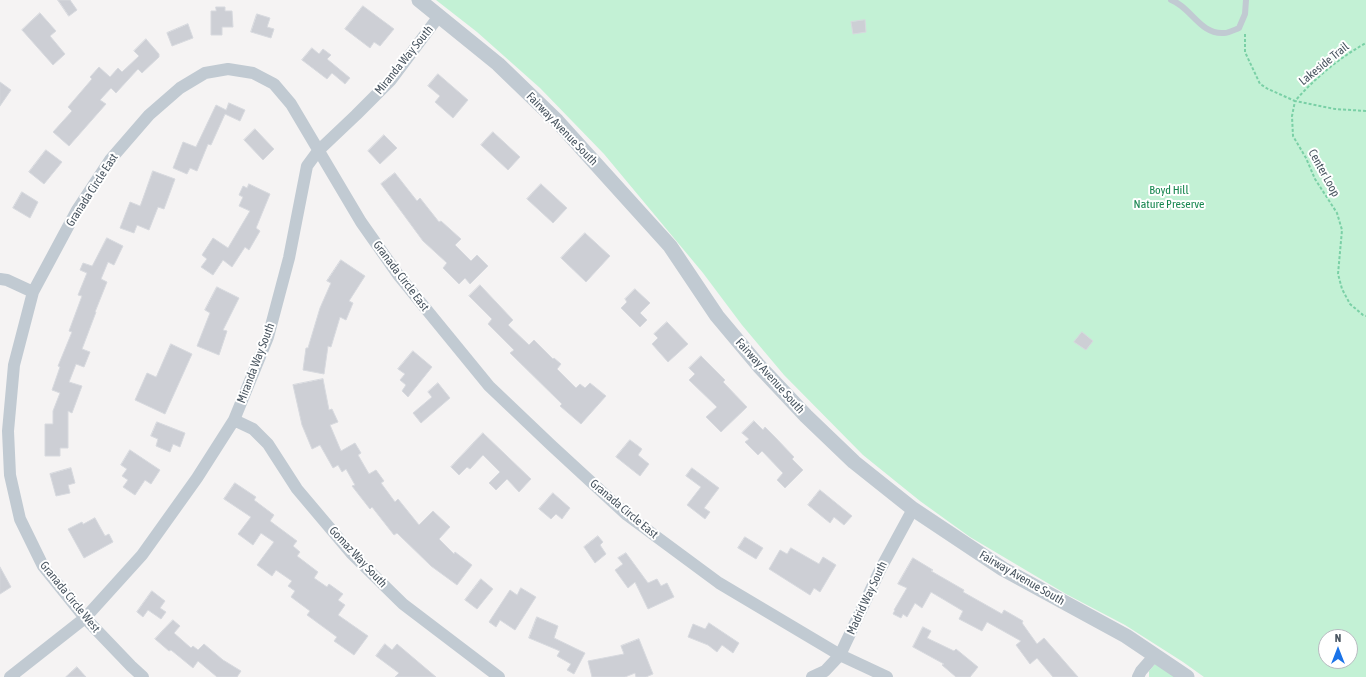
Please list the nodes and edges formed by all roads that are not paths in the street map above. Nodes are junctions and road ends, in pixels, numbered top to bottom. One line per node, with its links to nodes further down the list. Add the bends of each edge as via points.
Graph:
1 (419, 0): 4 (street, Fairway Avenue South)
2 (1171, 0): 3 (lane, via 1192,14 1203,27 1215,33 1225,33 1239,28 1245,14)
3 (1246, 0)
4 (439, 16): 5 (street, Miranda Way South, via 391,80); 9 (street, Fairway Avenue South, via 498,64 558,121 670,246 717,316 759,366 854,462)
5 (318, 150): 7 (street, Granada Circle East, via 291,104 274,84 252,73 228,70 205,73 180,88 149,115 110,160 77,210); 8 (street, Miranda Way South, via 307,166 289,258 268,336); 11 (street, Granada Circle East, via 361,222 395,270 489,386 627,515 718,582)
6 (0, 279): 7 (street)
7 (33, 292): 10 (street, Granada Circle West, via 14,366 8,431 10,476 20,519 43,566)
8 (234, 420): 10 (street, Miranda Way South, via 198,478 142,555); 15 (street, Gomaz Way South, via 253,429 268,444 298,489 351,553 398,599)
9 (913, 509): 11 (street, Madrid Way South, via 881,568); 12 (street, Fairway Avenue South, via 1003,569 1126,636)
10 (86, 618): 13 (street, Miranda Way South); 14 (street, Granada Circle West)
11 (840, 655): 16 (street, Madrid Way South, via 824,671); 17 (street)
12 (1155, 655): 18 (street); 19 (street, Fairway Avenue South)
13 (10, 677)
14 (143, 677)
15 (499, 677)
16 (812, 677)
17 (887, 677)
18 (1138, 677)
19 (1187, 677)

